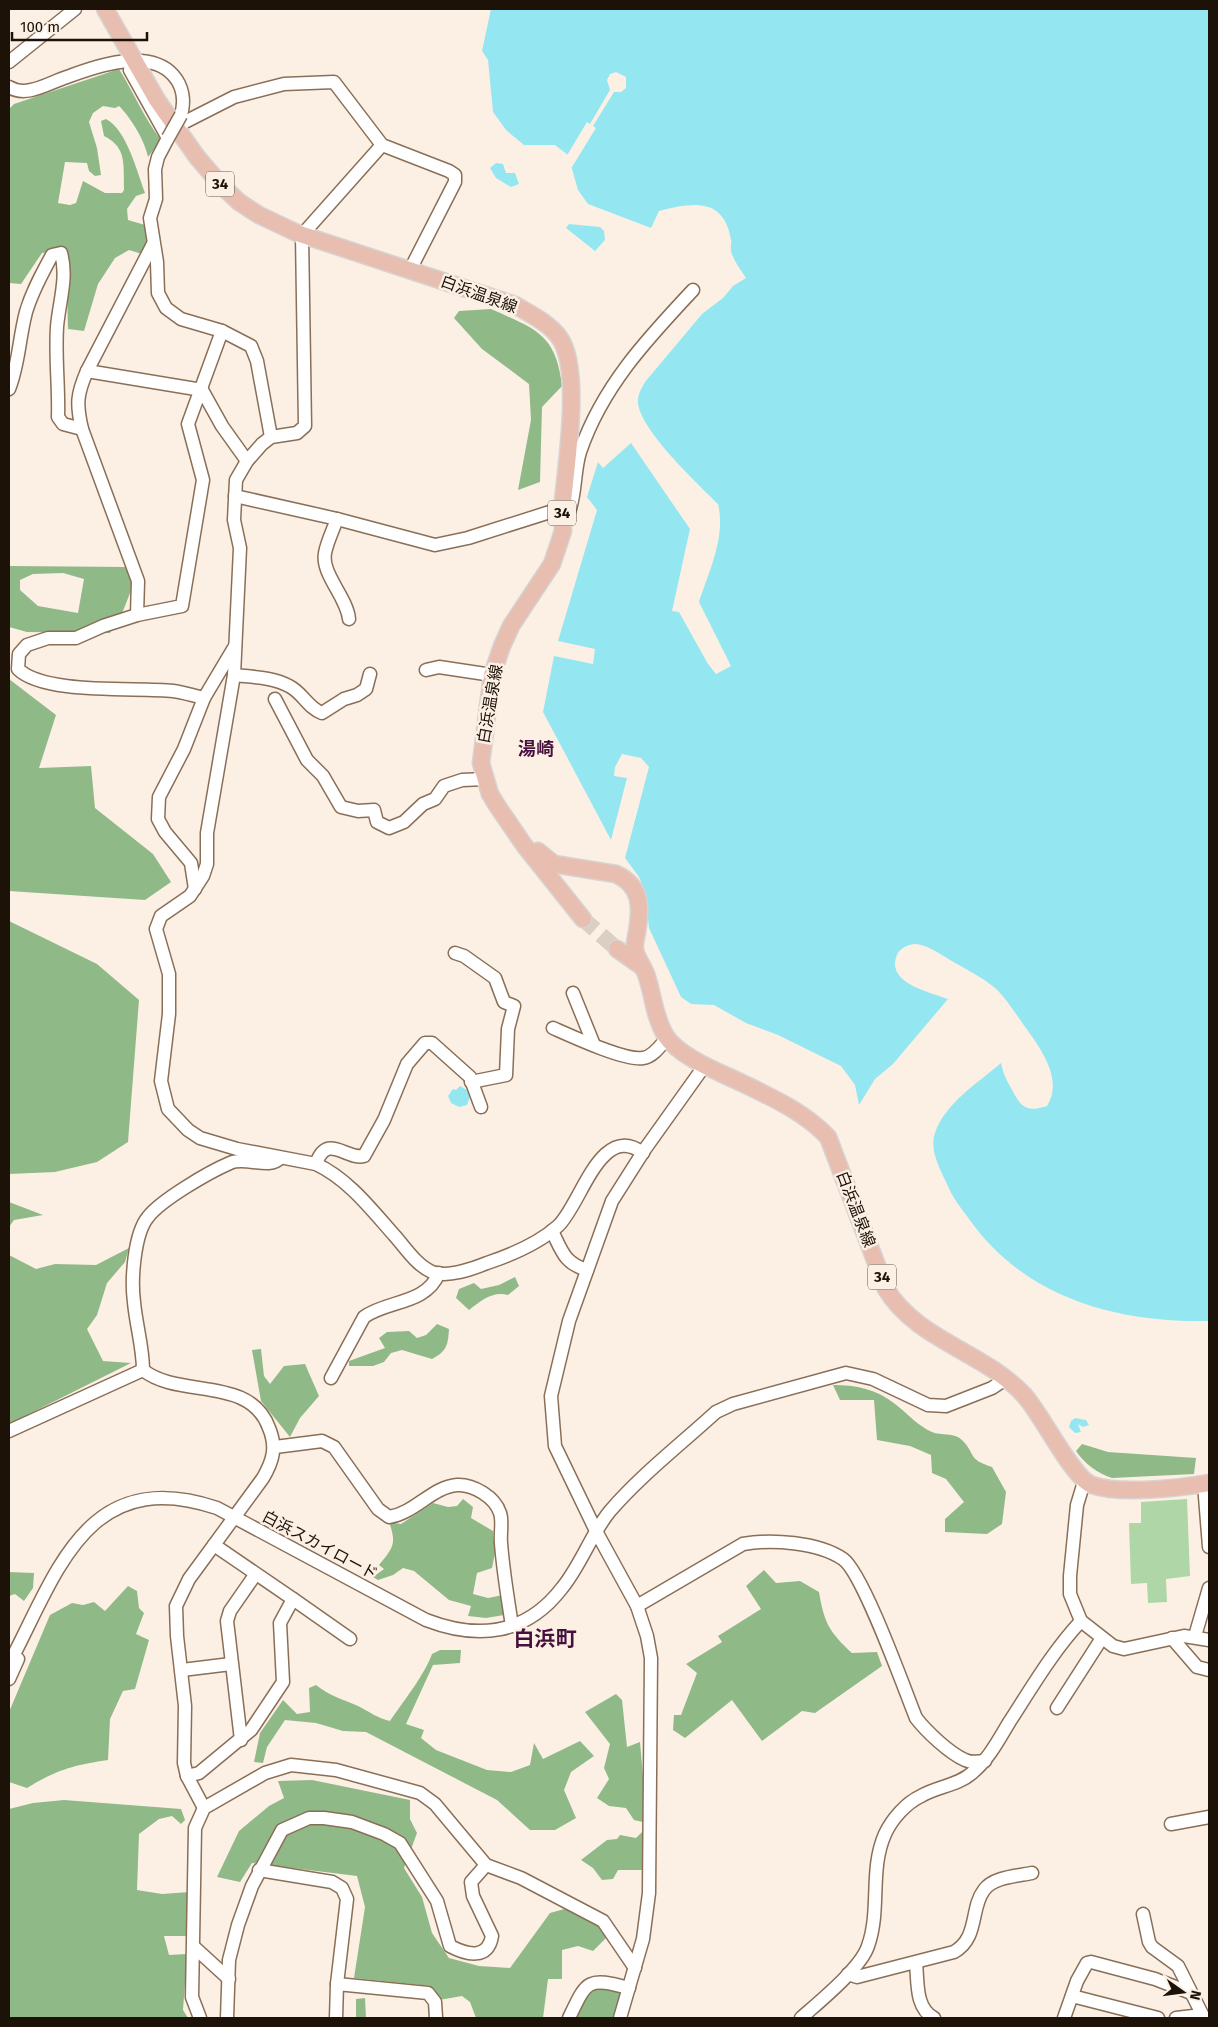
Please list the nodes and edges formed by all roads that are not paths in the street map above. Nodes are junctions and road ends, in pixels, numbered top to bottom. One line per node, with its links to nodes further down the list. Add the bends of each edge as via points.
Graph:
1 (75, 9): 4 (street)
2 (105, 9): 3 (main road, 白浜温泉線 / 34)
3 (135, 61): 5 (street, via 68,76 30,91); 6 (main road, 白浜温泉線 / 34); 6 (street, via 163,67 175,77 184,104)
4 (9, 62)
5 (12, 93)
6 (176, 126): 7 (street, via 234,97 284,84 334,82); 8 (main road, 白浜温泉線 / 34, via 197,157 239,202 271,222); 9 (street, via 158,157 156,199 150,218)
7 (382, 145): 8 (street); 10 (street, via 455,175 455,182)
8 (302, 234): 10 (main road, 白浜温泉線 / 34); 17 (street, via 305,426 298,433)
9 (153, 244): 12 (street, via 158,293 166,308 181,319); 13 (street)
10 (410, 270): 20 (main road, 白浜温泉線 / 34, via 515,305 542,321 560,337 569,360 572,386)
11 (692, 290): 20 (street, via 636,352 598,407 579,454 572,505 569,512)
12 (222, 331): 15 (street); 17 (street, via 251,346)
13 (87, 370): 15 (street); 16 (street, via 76,405)
14 (9, 389): 16 (street, via 36,284 52,255 61,253 64,289 58,326 58,417 63,424)
15 (202, 390): 18 (street); 22 (street, via 188,424 203,480 184,600 182,606)
16 (82, 429): 22 (street, via 138,581)
17 (272, 437): 18 (street)
18 (247, 461): 19 (street, via 236,480)
19 (235, 496): 21 (street); 24 (street, via 234,520 240,548)
20 (562, 512): 21 (street, via 435,545); 28 (main road, 白浜温泉線 / 34, via 563,531 552,564 511,626)
21 (337, 519): 23 (street, via 324,554 327,570 348,609)
22 (137, 616): 29 (street, via 76,638 48,638 27,645 19,654 18,669 26,677 86,689 174,691)
23 (349, 619)
24 (236, 644): 27 (street); 29 (street)
25 (426, 670): 28 (street, via 439,667)
26 (370, 674): 27 (street, via 366,689 322,713 314,710 288,685)
27 (234, 675): 33 (street, via 207,833 207,864)
28 (492, 675): 31 (main road, 白浜温泉線 / 34, via 481,755)
29 (204, 698): 33 (street, via 184,749 159,797 158,819 191,863)
30 (275, 699): 31 (street, via 307,760 323,776 341,807 374,810 377,822 389,828 404,822 423,804 435,799 444,786 462,780)
31 (486, 779): 32 (main road, 白浜温泉線 / 34, via 498,807)
32 (515, 828): 34 (main road, 白浜温泉線 / 34, via 524,845); 37 (main road, 白浜温泉線 / 34, via 554,864 616,874 630,882 639,897 640,915 634,948)
33 (195, 889): 46 (street, via 161,916 156,929 170,974 169,1014 161,1066 163,1097 168,1109 200,1138 238,1149)
34 (583, 918)
35 (617, 949): 37 (main road)
36 (455, 953): 43 (street, via 495,978 504,1002 514,1006 508,1029 506,1075)
37 (643, 967): 40 (main road, 白浜温泉線 / 34, via 655,1017)
38 (573, 993): 41 (street)
39 (553, 1028): 41 (street)
40 (667, 1038): 41 (street, via 644,1058); 42 (main road, 白浜温泉線 / 34)
41 (594, 1045)
42 (705, 1065): 45 (street); 53 (main road, 白浜温泉線 / 34, via 793,1109 828,1137 886,1289 894,1302 925,1328)
43 (471, 1082): 44 (street); 47 (street, via 459,1066 432,1043 425,1043 407,1064 384,1120 364,1156 326,1149)
44 (481, 1107)
45 (642, 1153): 48 (street, via 635,1147 620,1145 605,1154 588,1176 572,1208); 49 (street, via 612,1201)
46 (282, 1156): 47 (street); 51 (street, via 276,1163 240,1159 220,1167 148,1216 139,1238 133,1286)
47 (316, 1164): 50 (street, via 336,1174 413,1257)
48 (552, 1231): 49 (street, via 568,1262); 50 (street, via 487,1264 458,1272)
49 (588, 1270): 59 (street, via 569,1321 551,1396 555,1446)
50 (439, 1273): 52 (street, via 437,1279 414,1299 364,1317)
51 (143, 1370): 54 (street); 55 (street, via 170,1384 244,1399 267,1420)
52 (331, 1378)
53 (1007, 1378): 56 (main road, 白浜温泉線 / 34, via 1036,1410); 59 (street, 白浜スカイロード, via 992,1388 946,1406 928,1405 873,1379 846,1374 733,1404 716,1412 626,1495 609,1513)
54 (9, 1431)
55 (274, 1446): 58 (street, via 271,1463 263,1478); 68 (street, via 322,1441 334,1447 378,1509 389,1517 403,1515 440,1490 458,1485 478,1489 500,1512)
56 (1084, 1482): 57 (main road, via 1102,1487 1135,1489); 67 (street, via 1077,1505 1070,1576 1070,1594)
57 (1206, 1483): 61 (street)
58 (234, 1516): 60 (street); 66 (street, 白浜スカイロード, via 193,1500 175,1498 143,1500 115,1510 84,1531 76,1541 53,1575); 68 (street, 白浜スカイロード, via 426,1620 474,1632 495,1632)
59 (597, 1533): 65 (street); 68 (street, 白浜スカイロード, via 562,1589 547,1604)
60 (214, 1545): 62 (street); 76 (street, via 188,1579 176,1606 176,1636)
61 (1209, 1547)
62 (255, 1575): 64 (street); 75 (street, via 228,1616)
63 (1209, 1588): 69 (street)
64 (293, 1600): 70 (street); 80 (street, via 280,1623 283,1682)
65 (637, 1606): 81 (street, via 743,1544 784,1541 844,1559 860,1581 916,1718 923,1728); 94 (street, via 647,1636 651,1690 649,1893 643,1939)
66 (36, 1612): 74 (street, 白浜スカイロード); 78 (street, 白浜スカイロード)
67 (1080, 1622): 71 (street); 82 (street, via 1030,1690)
68 (512, 1626)
69 (1195, 1636): 72 (street); 73 (street)
70 (350, 1638)
71 (1102, 1638): 72 (street, via 1124,1649); 79 (street)
72 (1172, 1638): 77 (street, via 1197,1667)
73 (1209, 1640)
74 (9, 1664)
75 (231, 1664): 76 (street); 80 (street)
76 (182, 1670): 83 (street)
77 (1209, 1670)
78 (9, 1679)
79 (1057, 1708)
80 (241, 1740): 83 (street, via 199,1772)
81 (964, 1760): 82 (street); 84 (street)
82 (985, 1761): 84 (street)
83 (187, 1776): 85 (street)
84 (960, 1782): 95 (street, via 921,1795 905,1807 885,1834 876,1869 873,1928 868,1949)
85 (204, 1808): 88 (street, via 241,1785 274,1770 292,1765 336,1770 420,1793 434,1804); 92 (street, via 195,1828)
86 (1209, 1816): 87 (street)
87 (1171, 1824)
88 (486, 1865): 89 (street, via 471,1882 473,1896 492,1936 491,1943 476,1955 450,1946 437,1901 400,1843 384,1834 352,1822 309,1818 282,1830); 94 (street, via 521,1878 603,1921)
89 (259, 1870): 96 (street, via 238,1925 229,1960); 97 (street, via 332,1882 342,1888 347,1899)
90 (1032, 1873): 93 (street, via 996,1881 984,1890 963,1947)
91 (1143, 1914): 99 (street, via 1148,1942 1178,1966)
92 (194, 1947): 96 (street); 102 (street, via 192,1997)
93 (916, 1963): 95 (street, via 857,1977); 109 (street, via 921,2007)
94 (635, 1968): 98 (street)
95 (848, 1974): 108 (street)
96 (229, 1979): 103 (street)
97 (337, 1984): 104 (street); 105 (street, via 428,1993 435,2002)
98 (629, 1988): 106 (street, via 600,1981 590,1983); 107 (street)
99 (1191, 1993): 100 (street, via 1155,1979 1091,1962 1077,1981); 101 (street)
100 (1072, 1996): 110 (street); 111 (street)
101 (1203, 2017): 112 (street)
102 (200, 2018)
103 (227, 2018)
104 (336, 2018)
105 (436, 2018)
106 (569, 2018)
107 (620, 2018)
108 (801, 2018)
109 (934, 2018)
110 (1064, 2018)
111 (1158, 2018)
112 (1176, 2018)

